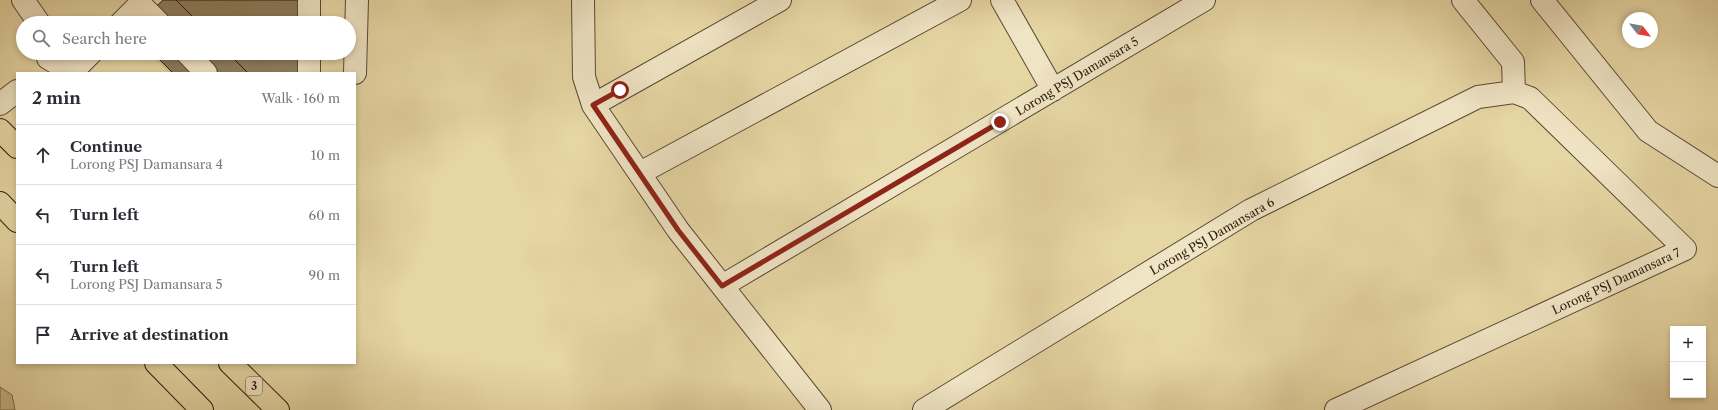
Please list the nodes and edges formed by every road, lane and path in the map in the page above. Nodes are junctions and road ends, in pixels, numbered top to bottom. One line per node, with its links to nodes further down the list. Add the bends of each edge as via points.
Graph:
1 (23, 0): 12 (street)
2 (309, 0): 15 (street)
3 (357, 0): 16 (street)
4 (583, 0): 30 (street, via 584,77)
5 (780, 0): 30 (street)
6 (960, 0): 33 (street)
7 (1002, 0): 26 (street)
8 (1204, 0): 26 (street, Lorong PSJ Damansara 5)
9 (1463, 0): 28 (street, via 1513,62)
10 (1542, 0): 34 (street, via 1648,130)
11 (142, 2): 13 (street); 14 (street)
12 (34, 16)
13 (128, 16)
14 (153, 16)
15 (309, 16)
16 (356, 24)
17 (84, 60): 22 (street)
18 (194, 60): 23 (street)
19 (309, 60): 24 (street)
20 (355, 60): 25 (street)
21 (45, 61): 22 (street)
22 (73, 72)
23 (205, 72)
24 (309, 72)
25 (354, 72)
26 (1053, 90): 37 (street, Lorong PSJ Damansara 5)
27 (16, 92): 29 (street)
28 (1514, 92): 43 (street, Lorong PSJ Damansara 6, via 1478,97 1251,210); 44 (street, Lorong PSJ Damansara 7, via 1530,98 1685,249)
29 (0, 104)
30 (593, 105): 33 (street)
31 (0, 130): 32 (highway)
32 (16, 146)
33 (640, 173): 37 (street, via 678,230)
34 (1718, 176)
35 (0, 203): 36 (highway)
36 (16, 219)
37 (722, 286): 42 (street)
38 (157, 364): 40 (highway)
39 (231, 364): 41 (highway, 3)
40 (202, 410)
41 (278, 410)
42 (820, 410)
43 (924, 410)
44 (1336, 410)

